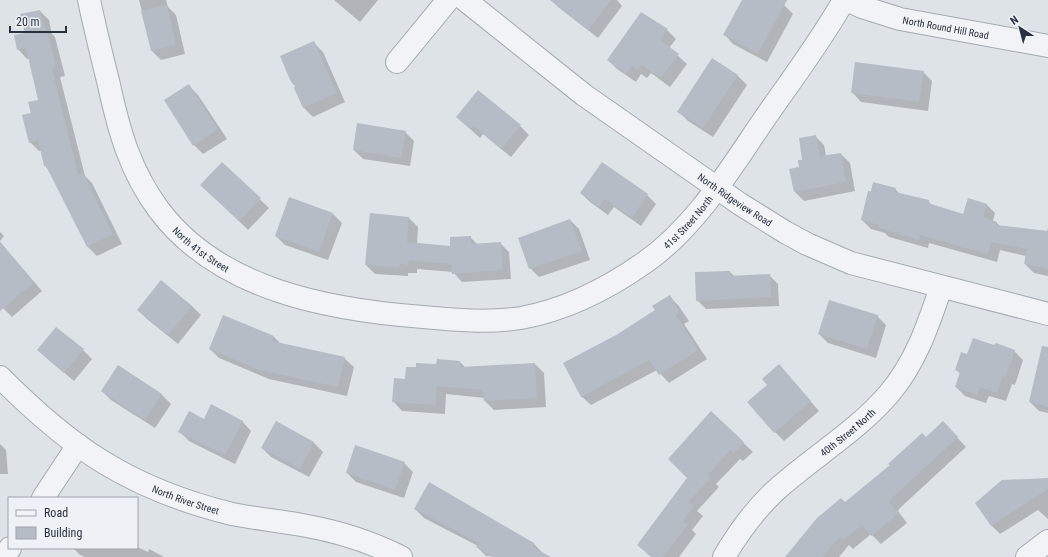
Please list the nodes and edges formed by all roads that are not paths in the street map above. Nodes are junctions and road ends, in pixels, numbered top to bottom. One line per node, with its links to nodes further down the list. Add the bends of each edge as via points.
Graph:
1 (89, 0): 10 (street, North 41st Street, via 119,129 132,165 149,197 185,238 236,272 294,296 372,312)
2 (448, 0): 6 (street)
3 (465, 0): 7 (street, North Ridgeview Road, via 584,95)
4 (845, 0): 5 (street, North Round Hill Road, via 900,19); 7 (street, 41st Street North)
5 (1048, 46)
6 (397, 62)
7 (717, 187): 8 (street, North Ridgeview Road, via 779,229 830,255 872,270); 10 (street, 41st Street North, via 672,240 646,262 610,285 570,304 540,314 502,320)
8 (941, 287): 9 (street, North Ridgeview Road); 16 (street, 40th Street North, via 918,350 900,380 861,422 765,501 746,523)
9 (1048, 314)
10 (469, 320)
11 (0, 377): 12 (street, North River Street)
12 (78, 445): 13 (street); 15 (street, North River Street, via 120,472 187,500 254,518 347,535)
13 (44, 497)
14 (1048, 541): 17 (street)
15 (401, 557)
16 (724, 557)
17 (1027, 557)

